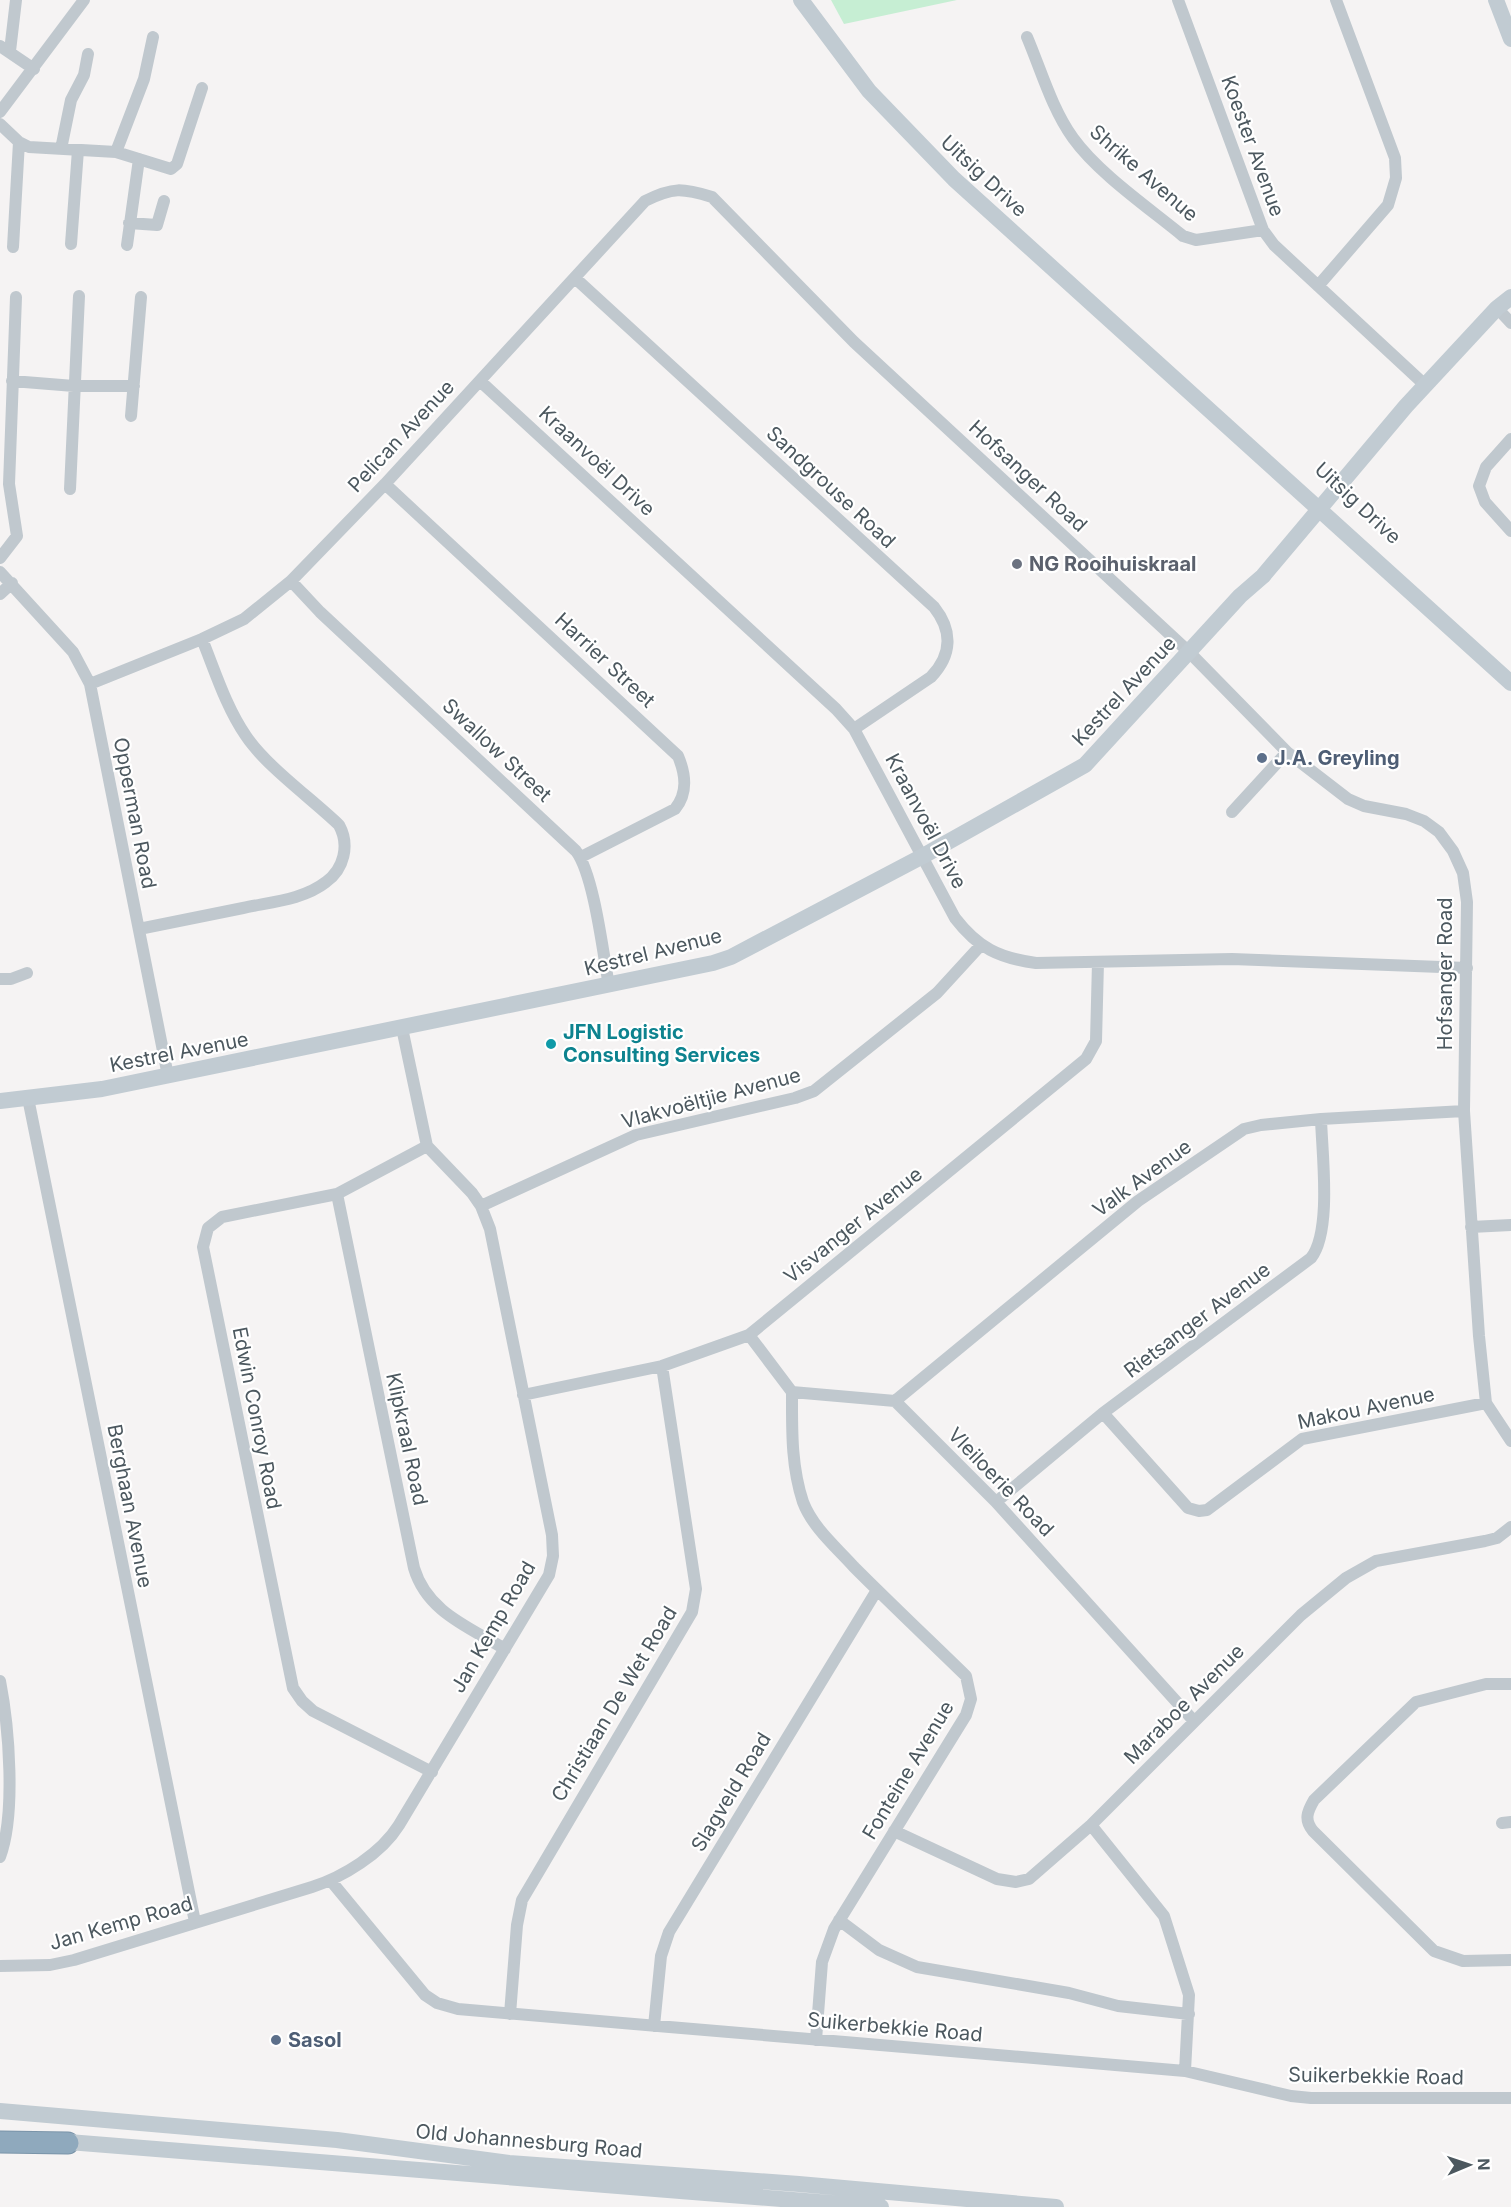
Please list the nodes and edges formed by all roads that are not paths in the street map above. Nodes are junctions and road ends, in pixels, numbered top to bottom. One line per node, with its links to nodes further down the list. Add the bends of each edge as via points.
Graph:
1 (16, 0): 10 (street)
2 (84, 0): 12 (street)
3 (801, 0): 45 (main road, Uitsig Drive, via 869,91 954,179 1159,363 1222,410)
4 (1178, 0): 24 (street, Koester Avenue)
5 (1336, 0): 29 (street, via 1395,158 1396,178 1388,205)
6 (1496, 0): 9 (main road)
7 (153, 37): 19 (street, via 144,79)
8 (1027, 37): 24 (street, Shrike Avenue, via 1058,114 1073,138 1091,159 1183,236 1196,240)
9 (1511, 39)
10 (5, 48): 12 (street)
11 (88, 54): 17 (street, via 84,75 71,100)
12 (34, 69): 14 (street)
13 (202, 88): 20 (street, via 175,168)
14 (0, 112)
15 (0, 124): 16 (street)
16 (19, 142): 17 (street, via 29,147); 27 (street)
17 (60, 149): 18 (street)
18 (78, 150): 19 (street); 25 (street)
19 (116, 152): 20 (street)
20 (139, 159): 23 (street)
21 (711, 197): 28 (street, Pelican Avenue, via 680,189 664,191 645,201); 53 (street, Hofsanger Road, via 854,342)
22 (164, 201): 23 (street, via 157,225)
23 (129, 223): 26 (street)
24 (1263, 230): 29 (street, Koester Avenue)
25 (71, 244)
26 (127, 246)
27 (13, 247)
28 (575, 278): 37 (street, Pelican Avenue); 56 (street, Sandgrouse Road, via 945,621 949,643 940,668)
29 (1318, 286): 38 (street, Koester Avenue)
30 (79, 296): 39 (street)
31 (16, 297): 36 (street)
32 (141, 297): 40 (street)
33 (1511, 297): 34 (main road, Kestrel Avenue)
34 (1497, 308): 35 (street); 38 (main road, Kestrel Avenue)
35 (1511, 323)
36 (12, 381): 39 (street); 47 (street, via 9,484 17,536)
37 (480, 381): 43 (street, Pelican Avenue); 56 (street, Kraanvoël Drive, via 818,691)
38 (1425, 385): 45 (main road, Kestrel Avenue, via 1387,421)
39 (74, 386): 40 (street); 44 (street)
40 (134, 386): 41 (street)
41 (131, 416)
42 (1511, 439): 46 (street, via 1486,467 1479,486 1485,502)
43 (385, 484): 49 (street, Pelican Avenue); 60 (street, Harrier Street, via 678,756 685,783 675,809)
44 (70, 489)
45 (1321, 503): 53 (main road, Kestrel Avenue, via 1263,576); 54 (main road, Uitsig Drive, via 1478,646)
46 (1511, 531)
47 (0, 558)
48 (0, 572): 50 (street, Opperman Road)
49 (291, 581): 52 (street, Pelican Avenue, via 244,619); 60 (street, Swallow Street)
50 (12, 583): 51 (street); 55 (street, Opperman Road, via 73,652)
51 (0, 594)
52 (202, 639): 55 (street, Pelican Avenue); 61 (street, via 245,735 339,825 345,850 332,877 301,895)
53 (1189, 652): 57 (street, Hofsanger Road); 59 (main road, Kestrel Avenue, via 1088,763)
54 (1511, 683)
55 (90, 684): 61 (street, Opperman Road)
56 (854, 729): 59 (street, Kraanvoël Drive)
57 (1287, 752): 58 (street); 64 (street, Hofsanger Road, via 1348,799 1406,814 1438,832 1463,873)
58 (1232, 812)
59 (923, 856): 62 (street, Kraanvoël Drive, via 955,918); 67 (main road, Kestrel Avenue, via 731,957)
60 (581, 857): 67 (street)
61 (139, 929): 69 (street, Opperman Road)
62 (981, 945): 63 (street, Kraanvoël Drive, via 1017,961); 76 (street, Vlakvoëltjie Avenue, via 937,993 813,1091 636,1135)
63 (1098, 962): 64 (street, Kraanvoël Drive, via 1232,959); 79 (street, Visvanger Avenue, via 1095,1041 1086,1059)
64 (1467, 968): 72 (street, Hofsanger Road)
65 (27, 973): 66 (street)
66 (0, 979)
67 (609, 986): 68 (main road, Kestrel Avenue)
68 (402, 1028): 69 (main road, Kestrel Avenue); 74 (street)
69 (168, 1076): 70 (main road, Kestrel Avenue)
70 (28, 1098): 71 (main road, Kestrel Avenue); 100 (street, Berghaan Avenue)
71 (0, 1101)
72 (1464, 1111): 73 (street, Valk Avenue); 78 (street, Hofsanger Road)
73 (1321, 1119): 83 (street, Valk Avenue, via 1261,1125 1236,1134 1138,1201); 85 (street, Rietsanger Avenue, via 1324,1225 1317,1250 1306,1263)
74 (427, 1146): 75 (street, Edwin Conroy Road); 76 (street, Jan Kemp Road)
75 (338, 1194): 90 (street, Klipkraal Road, via 416,1575 424,1594 437,1608); 94 (street, Edwin Conroy Road, via 222,1217 205,1234 203,1254 293,1688 313,1711)
76 (481, 1206): 82 (street, Jan Kemp Road, via 490,1229)
77 (1511, 1225): 78 (street)
78 (1471, 1227): 84 (street, Hofsanger Road)
79 (749, 1335): 80 (street, Visvanger Avenue); 81 (street)
80 (662, 1366): 82 (street, Visvanger Avenue); 104 (street, Christiaan De Wet Road, via 696,1589 692,1612 527,1888 517,1924)
81 (792, 1392): 83 (street); 89 (street, Fonteine Avenue, via 792,1443 804,1502 821,1531)
82 (523, 1395): 90 (street, Jan Kemp Road, via 553,1556 543,1588)
83 (895, 1401): 87 (street, Vleiloerie Road)
84 (1486, 1403): 85 (street, Makou Avenue, via 1302,1439 1207,1510 1199,1511 1188,1508); 86 (street, Hofsanger Road)
85 (1103, 1413): 87 (street, Rietsanger Avenue)
86 (1511, 1441)
87 (996, 1502): 93 (street, Vleiloerie Road)
88 (1511, 1527): 93 (street, Maraboe Avenue, via 1497,1538 1376,1561 1346,1578 1301,1615)
89 (877, 1590): 96 (street, Fonteine Avenue, via 966,1676 971,1689 966,1715); 105 (street, Slagveld Road, via 669,1932 661,1956)
90 (505, 1649): 94 (street, Jan Kemp Road)
91 (0, 1681): 97 (street, via 8,1794)
92 (1511, 1684): 101 (street, via 1481,1685 1412,1704 1307,1811 1313,1831 1434,1951 1463,1961)
93 (1193, 1720): 95 (street, Maraboe Avenue)
94 (432, 1772): 98 (street, Jan Kemp Road, via 388,1841)
95 (1091, 1825): 96 (street, Maraboe Avenue, via 1029,1879 1016,1882 997,1879); 103 (street, via 1164,1916 1188,1986)
96 (894, 1831): 99 (street, Fonteine Avenue)
97 (0, 1857)
98 (331, 1881): 100 (street, Jan Kemp Road); 104 (street, Suikerbekkie Road, via 431,1999 458,2009)
99 (839, 1920): 103 (street, via 879,1950 917,1967 1069,1993 1118,2006); 106 (street, Fonteine Avenue, via 822,1962)
100 (195, 1922): 102 (street, Jan Kemp Road, via 63,1963)
101 (1511, 1959)
102 (0, 1966)
103 (1189, 2013): 107 (street)
104 (510, 2014): 105 (street, Suikerbekkie Road)
105 (654, 2026): 106 (street, Suikerbekkie Road)
106 (816, 2040): 107 (street, Suikerbekkie Road)
107 (1185, 2070): 108 (street, Suikerbekkie Road, via 1311,2098)
108 (1511, 2098)
109 (0, 2111): 114 (main road, Old Johannesburg Road, via 326,2139 509,2163 799,2184)
110 (0, 2136): 112 (main road, Old Johannesburg Road)
111 (0, 2142): 112 (highway)
112 (68, 2143): 113 (main road, Old Johannesburg Road)
113 (776, 2198): 115 (main road); 116 (main road, Old Johannesburg Road)
114 (997, 2205): 117 (main road, Old Johannesburg Road)
115 (842, 2207)
116 (881, 2207)
117 (1056, 2207)

